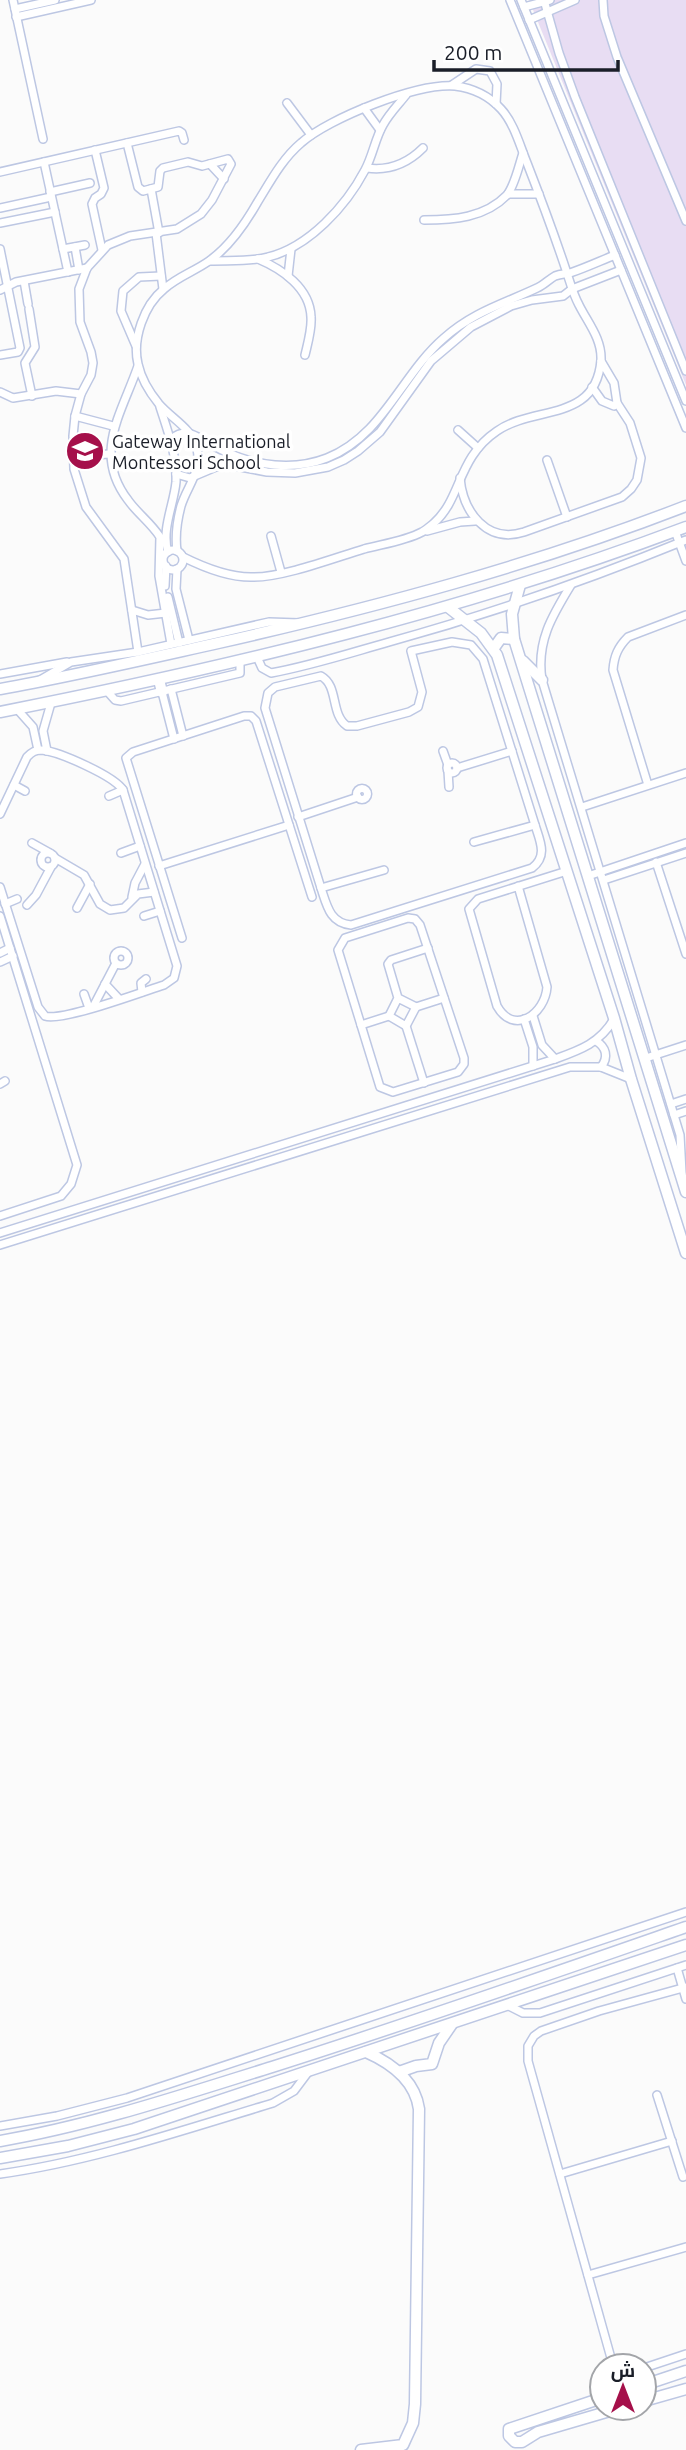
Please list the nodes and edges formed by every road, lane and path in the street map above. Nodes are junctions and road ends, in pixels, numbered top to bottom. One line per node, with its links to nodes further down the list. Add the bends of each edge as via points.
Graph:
1 (13, 0): 10 (street)
2 (55, 0): 10 (street)
3 (91, 0): 10 (street)
4 (510, 0): 25 (street)
5 (575, 0): 9 (street)
6 (603, 0): 44 (street, via 617,57)
7 (546, 1): 8 (street); 9 (street)
8 (522, 4): 11 (street)
9 (548, 12): 11 (street); 73 (street, via 575,97)
10 (16, 13): 21 (street)
11 (529, 20): 23 (street)
12 (451, 86): 13 (street); 16 (street, via 474,90); 16 (street, via 476,69 490,71 497,84)
13 (407, 94): 14 (street); 18 (street)
14 (383, 102): 17 (street); 18 (street)
15 (287, 103): 20 (street)
16 (496, 104): 28 (street)
17 (364, 108): 19 (street); 20 (street)
18 (390, 114): 19 (street)
19 (380, 130): 31 (street)
20 (311, 135): 55 (street, via 290,153 233,237)
21 (43, 139)
22 (184, 140): 24 (street, via 180,131)
23 (578, 140): 25 (street); 80 (street)
24 (127, 143): 27 (street); 35 (street, via 138,187)
25 (569, 144): 53 (street)
26 (423, 148): 31 (street, via 397,166)
27 (95, 150): 29 (street); 52 (street, via 104,188 92,204)
28 (523, 152): 37 (street); 38 (street)
29 (44, 162): 32 (street); 36 (street)
30 (210, 164): 33 (street); 33 (street, via 230,161); 35 (street, via 188,162 163,168 159,185)
31 (367, 168): 51 (street, via 340,206)
32 (0, 172)
33 (224, 179): 46 (street, via 201,214 186,225)
34 (90, 183): 36 (street)
35 (150, 189): 46 (street)
36 (51, 194): 39 (street); 41 (street)
37 (508, 194): 38 (street); 43 (street, via 472,216)
38 (539, 194): 59 (street)
39 (40, 200): 40 (street); 42 (street)
40 (0, 208)
41 (55, 212): 42 (street); 50 (street)
42 (43, 214): 45 (street)
43 (424, 220)
44 (686, 221)
45 (0, 222)
46 (157, 233): 52 (street, via 130,236); 60 (street)
47 (85, 245): 48 (street)
48 (75, 247): 50 (street); 56 (street)
49 (0, 249): 64 (street)
50 (63, 249): 58 (street)
51 (291, 249): 54 (street); 61 (street)
52 (102, 250): 56 (street)
53 (615, 255): 57 (street); 59 (street)
54 (258, 259): 55 (street); 61 (street)
55 (209, 261): 65 (street)
56 (83, 269): 58 (street); 78 (street, via 78,311 93,363)
57 (621, 270): 66 (street); 85 (street)
58 (68, 272): 62 (street)
59 (567, 274): 63 (street); 66 (street)
60 (161, 276): 65 (street); 68 (street, via 133,280 121,297 121,311)
61 (288, 276): 70 (street, via 310,308)
62 (24, 281): 64 (street); 79 (street, via 35,346 24,363)
63 (547, 283): 67 (street); 88 (street, via 487,308 446,336 416,366)
64 (4, 289): 69 (street, via 20,348)
65 (163, 289): 68 (street, via 144,316)
66 (572, 289): 67 (street); 71 (street, via 596,335)
67 (553, 297): 88 (street, via 499,312 456,339 425,368 386,425)
68 (137, 347): 72 (street)
69 (0, 355)
70 (305, 355)
71 (601, 361): 75 (street); 82 (street, via 614,383)
72 (138, 366): 74 (street); 76 (street)
73 (686, 371)
74 (148, 387): 76 (street); 81 (street)
75 (592, 387): 82 (street, via 607,404); 90 (street, via 575,405 506,425)
76 (130, 388): 84 (street)
77 (0, 392): 79 (street, via 13,398)
78 (81, 394): 79 (street, via 56,391); 83 (street)
79 (32, 396)
80 (686, 401)
81 (158, 403): 87 (street); 89 (street)
82 (617, 403): 101 (street, via 630,422 642,458 637,480 622,497)
83 (75, 416): 84 (street); 93 (street)
84 (113, 426): 92 (street)
85 (686, 428)
86 (458, 430): 90 (street)
87 (191, 434): 89 (street); 91 (street); 97 (street, via 198,456)
88 (369, 438): 91 (street, via 308,464 266,464); 95 (street, via 344,460 312,471 275,473)
89 (171, 439): 96 (street)
90 (478, 448): 98 (street)
91 (227, 453): 95 (street, via 221,458)
92 (110, 454): 93 (street); 120 (street, via 120,488 160,537 159,576)
93 (73, 456): 119 (street, via 86,507 124,559)
94 (547, 460): 101 (street)
95 (224, 466): 97 (street)
96 (176, 474): 97 (street); 109 (street, via 166,534)
97 (196, 477): 109 (street, via 181,505)
98 (460, 477): 100 (street); 102 (street, via 464,500)
99 (684, 504): 122 (street, via 525,563)
100 (443, 513): 103 (street); 106 (street)
101 (567, 517): 102 (street, via 509,535)
102 (475, 521): 103 (street)
103 (453, 523): 106 (street)
104 (686, 527): 105 (street)
105 (675, 531): 108 (street); 115 (street)
106 (420, 533): 114 (street)
107 (271, 536): 114 (street)
108 (683, 542): 110 (street); 116 (street)
109 (176, 553): 111 (street, via 164,558); 112 (street); 113 (street)
110 (686, 561)
111 (166, 566): 113 (street); 128 (street)
112 (200, 566): 113 (street); 114 (street, via 245,577)
113 (178, 568): 125 (street, via 175,583)
114 (281, 572)
115 (520, 585): 117 (street); 118 (street)
116 (571, 585): 117 (street); 138 (street, via 545,633)
117 (513, 606): 123 (street); 127 (street)
118 (448, 607): 123 (street); 126 (street)
119 (132, 610): 120 (street, via 148,615); 131 (street)
120 (166, 612): 128 (street)
121 (686, 615): 155 (street, via 628,637 614,661)
122 (331, 616): 124 (street); 126 (street, via 330,628)
123 (466, 621): 130 (street); 132 (street, via 277,672 266,672)
124 (304, 623): 125 (street, via 269,622); 129 (street, via 312,632); 139 (street)
125 (188, 636): 128 (street)
126 (338, 636): 129 (street)
127 (514, 639): 130 (street, via 501,638); 133 (street)
128 (176, 640): 131 (street)
129 (310, 643): 132 (street)
130 (494, 648): 148 (street)
131 (138, 652): 134 (street)
132 (257, 657): 135 (street)
133 (520, 658): 138 (street); 180 (street)
134 (71, 662): 136 (street); 139 (street)
135 (240, 662): 137 (street); 142 (street, via 240,673)
136 (0, 674)
137 (164, 679): 141 (street); 142 (street)
138 (542, 680): 161 (street)
139 (36, 682): 140 (street)
140 (0, 689)
141 (107, 691): 142 (street, via 117,701); 143 (street)
142 (167, 691): 146 (street); 147 (street)
143 (51, 702): 144 (street); 149 (street)
144 (17, 709): 145 (street); 149 (street, via 33,727)
145 (0, 712)
146 (183, 736): 147 (street); 164 (street, via 244,716 254,718)
147 (174, 739): 175 (street, via 126,758)
148 (528, 746): 151 (street); 178 (street)
149 (42, 751): 154 (street, via 27,757); 157 (street, via 111,779)
150 (443, 751): 152 (street)
151 (512, 751): 152 (street, via 454,772); 163 (street, via 483,659 465,643 413,649 410,653 422,692 418,707 357,726 347,726 339,718 326,678 315,676 275,687 265,708); 165 (street)
152 (448, 768): 156 (street)
153 (686, 774): 155 (street)
154 (14, 785): 158 (street); 162 (street)
155 (648, 785): 161 (street)
156 (449, 788)
157 (123, 790): 159 (street); 169 (street)
158 (25, 791)
159 (109, 796)
160 (358, 797): 163 (street)
161 (582, 807): 179 (street)
162 (0, 814)
163 (298, 817): 184 (street)
164 (289, 825): 175 (street); 186 (street)
165 (536, 825): 166 (street); 184 (street, via 542,853 532,868 351,925 333,917)
166 (474, 842)
167 (33, 843): 172 (street)
168 (686, 843): 179 (street)
169 (140, 846): 170 (street); 174 (street)
170 (121, 853)
171 (686, 853): 173 (street)
172 (52, 856): 176 (street); 176 (street, via 43,855 41,862); 181 (street, via 82,873)
173 (656, 862): 179 (street); 201 (street)
174 (145, 864): 185 (street); 187 (street)
175 (159, 866): 195 (street)
176 (51, 867): 190 (street)
177 (384, 870): 184 (street)
178 (567, 871): 182 (street); 218 (street)
179 (603, 875): 180 (street); 224 (street)
180 (588, 876): 215 (street)
181 (90, 884): 187 (street, via 100,904 110,910 121,909); 191 (street)
182 (518, 886): 217 (street, via 547,986 545,1000); 219 (street, via 474,901 469,914 497,1006 505,1016)
183 (0, 887): 189 (street)
184 (321, 888)
185 (154, 892): 187 (street); 192 (street)
186 (312, 897)
187 (132, 898)
188 (17, 899): 189 (street)
189 (5, 904): 214 (street, via 40,1011 52,1018)
190 (27, 905)
191 (77, 908)
192 (160, 911): 194 (street); 206 (street, via 176,974 168,983)
193 (0, 915): 198 (street)
194 (144, 916)
195 (182, 938)
196 (107, 947): 199 (street)
197 (428, 948): 208 (street, via 389,962); 209 (street); 220 (street, via 420,925 412,918 342,941 339,955)
198 (12, 952): 200 (street); 202 (street); 237 (street, via 77,1165 61,1196)
199 (118, 952): 203 (street); 203 (street, via 125,952 128,958 123,965)
200 (0, 953)
201 (686, 954)
202 (0, 962)
203 (116, 963): 205 (street)
204 (146, 979): 206 (street, via 141,983)
205 (105, 984): 210 (street); 213 (street)
206 (142, 992): 210 (street)
207 (84, 994): 213 (street)
208 (398, 998): 212 (street); 216 (street)
209 (444, 998): 212 (street); 229 (street, via 464,1063 458,1072)
210 (119, 999): 213 (street)
211 (74, 1003): 214 (street)
212 (416, 1007): 221 (street)
213 (91, 1008): 214 (street)
214 (78, 1012)
215 (632, 1013): 218 (street); 224 (street)
216 (389, 1016): 220 (street); 221 (street)
217 (533, 1016): 219 (street); 225 (street, via 542,1045)
218 (614, 1018): 222 (street); 228 (street)
219 (524, 1019): 226 (street, via 533,1047)
220 (360, 1025): 229 (street, via 380,1087 393,1093)
221 (406, 1026): 229 (street)
222 (596, 1041): 225 (street); 227 (street, via 606,1052)
223 (686, 1045): 224 (street)
224 (651, 1056): 232 (street); 235 (street)
225 (555, 1059): 226 (street)
226 (533, 1066): 230 (street)
227 (601, 1067): 228 (street); 239 (street, via 570,1068)
228 (631, 1079): 240 (street)
229 (424, 1083): 230 (street)
230 (430, 1098): 238 (street)
231 (686, 1099): 232 (street)
232 (671, 1104): 234 (street)
233 (686, 1111): 234 (street)
234 (674, 1115): 235 (street)
235 (682, 1177): 236 (street)
236 (686, 1192)
237 (0, 1216)
238 (0, 1233)
239 (0, 1245)
240 (686, 1252)
241 (686, 1912): 254 (street, via 150,2091)
242 (686, 1927): 255 (street, via 360,2039 138,2109)
243 (686, 1945): 248 (street)
244 (686, 1965): 245 (street)
245 (677, 1968): 246 (street); 248 (street, via 540,2014)
246 (685, 1988): 247 (street); 259 (street, via 580,2017 541,2031 532,2039 527,2057)
247 (686, 1999)
248 (507, 2005): 249 (street)
249 (452, 2024): 250 (street); 252 (street, via 432,2064)
250 (366, 2052): 251 (street); 252 (street)
251 (309, 2071): 257 (street, via 112,2135); 258 (street, via 294,2091 273,2103 120,2149)
252 (399, 2072): 272 (street, via 419,2109 415,2417 403,2445)
253 (657, 2095): 256 (street)
254 (0, 2126)
255 (0, 2141)
256 (672, 2141): 259 (street); 260 (street)
257 (0, 2158)
258 (0, 2174)
259 (560, 2174): 262 (street)
260 (683, 2177)
261 (686, 2247): 262 (street)
262 (588, 2275): 263 (street)
263 (609, 2352)
264 (686, 2354): 265 (street)
265 (658, 2363)
266 (686, 2371): 267 (street)
267 (658, 2380)
268 (686, 2389): 269 (street)
269 (658, 2397)
270 (588, 2403): 271 (street, via 509,2429 509,2437 523,2442 538,2432)
271 (588, 2417)
272 (361, 2450)

